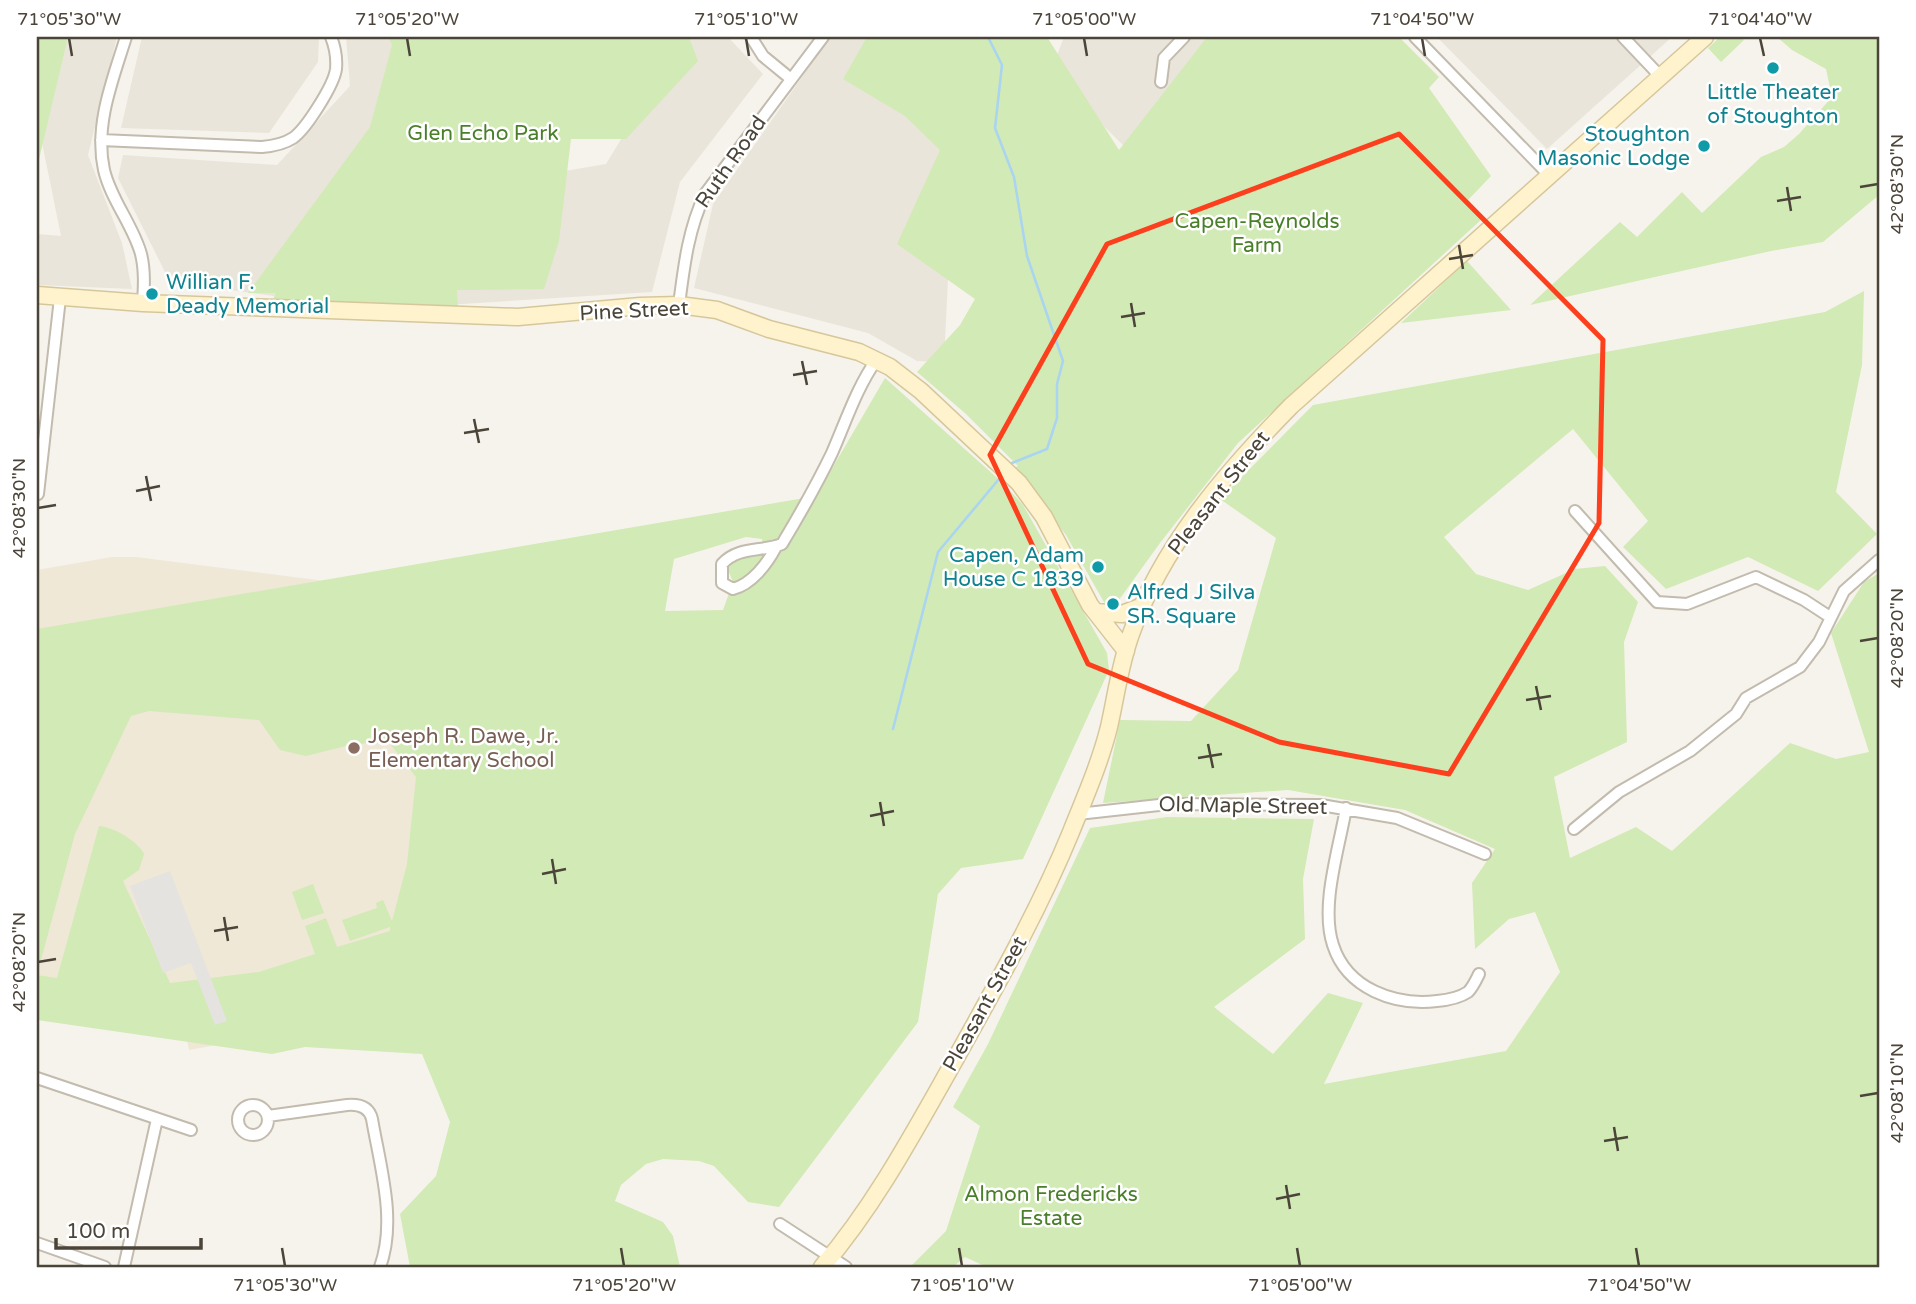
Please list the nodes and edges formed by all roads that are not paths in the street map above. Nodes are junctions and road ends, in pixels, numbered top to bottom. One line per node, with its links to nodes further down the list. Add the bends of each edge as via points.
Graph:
1 (126, 37): 12 (street)
2 (331, 37): 12 (street, via 336,57 333,78 304,127 283,143 262,147)
3 (751, 37): 10 (street, via 763,56)
4 (824, 37): 10 (street, Ruth Road)
5 (1184, 37): 11 (street, via 1164,58)
6 (1415, 37): 13 (street)
7 (1623, 37): 9 (street)
8 (1705, 37): 9 (main road, Pleasant Street)
9 (1660, 76): 13 (main road, Pleasant Street)
10 (791, 79): 17 (street, Ruth Road, via 705,194 689,233)
11 (1161, 82)
12 (101, 140): 16 (street, via 109,184 144,264)
13 (1549, 175): 23 (main road, Pleasant Street, via 1265,433 1194,518)
14 (37, 295): 15 (main road, Pine Street)
15 (60, 298): 16 (main road, Pine Street); 19 (street)
16 (144, 303): 17 (main road, Pine Street, via 518,317)
17 (679, 305): 18 (main road, Pine Street, via 717,310)
18 (877, 359): 21 (street, via 807,502); 24 (main road, Pine Street, via 921,391 1019,482 1044,517)
19 (38, 494)
20 (1575, 511): 25 (street, via 1657,601 1687,604 1756,578)
21 (776, 547): 21 (street, via 749,583 733,589 722,583 722,564 727,559 746,550)
22 (1879, 560): 25 (street, via 1844,592)
23 (1143, 606): 24 (main road, via 1122,614); 26 (main road, Pleasant Street)
24 (1096, 612): 26 (main road, Pine Street)
25 (1830, 617): 29 (street, via 1800,667 1746,698 1736,714 1698,745 1619,792)
26 (1126, 651): 28 (main road, Pleasant Street, via 1101,756)
27 (1346, 808): 28 (street, Old Maple Street, via 1168,804); 30 (street, Old Maple Street, via 1398,818); 31 (street, via 1328,905 1330,936 1343,966 1367,988 1412,1002 1460,997)
28 (1078, 814): 38 (main road, Pleasant Street, via 1009,964 876,1195)
29 (1574, 829)
30 (1485, 854)
31 (1479, 974)
32 (37, 1078): 34 (street)
33 (268, 1116): 41 (street, via 355,1104 371,1115 387,1214)
34 (157, 1119): 35 (street); 40 (street)
35 (191, 1130)
36 (780, 1224): 38 (street)
37 (37, 1243): 39 (street)
38 (826, 1262): 42 (street)
39 (105, 1267)
40 (124, 1267)
41 (380, 1267)
42 (846, 1267)

